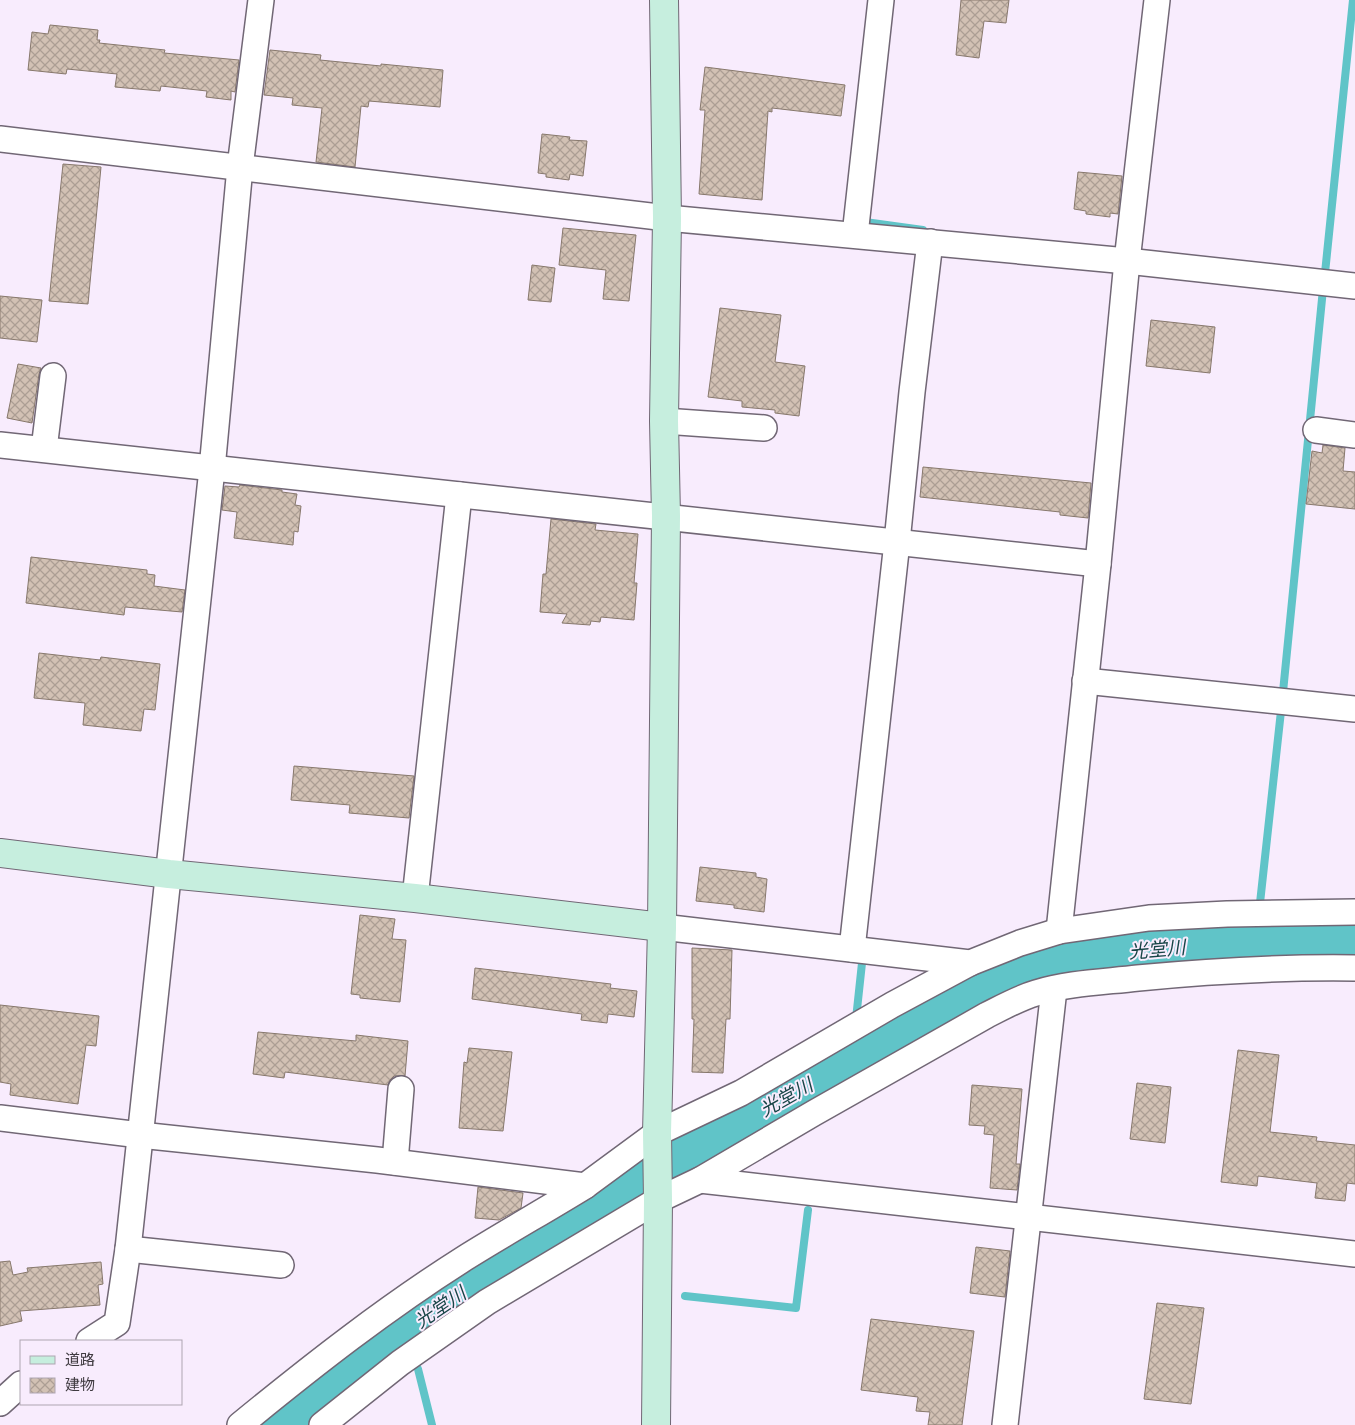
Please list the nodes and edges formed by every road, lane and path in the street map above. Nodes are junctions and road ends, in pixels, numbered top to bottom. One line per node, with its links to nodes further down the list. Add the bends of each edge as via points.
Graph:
1 (261, 0): 6 (street)
2 (664, 0): 7 (street)
3 (881, 0): 8 (street)
4 (1157, 0): 10 (street)
5 (0, 139): 6 (street)
6 (240, 167): 7 (street); 19 (street)
7 (667, 218): 8 (street); 13 (street)
8 (855, 235): 9 (street)
9 (930, 242): 10 (street); 22 (street)
10 (1127, 261): 11 (street); 23 (street)
11 (1355, 286)
12 (53, 376): 18 (street)
13 (664, 421): 14 (street); 21 (street)
14 (764, 428)
15 (1316, 430): 16 (street)
16 (1355, 435)
17 (0, 445): 18 (street)
18 (44, 450): 19 (street)
19 (212, 469): 20 (street); 27 (street)
20 (459, 496): 21 (street); 28 (street)
21 (666, 516): 22 (street); 30 (street)
22 (897, 542): 23 (street); 32 (street)
23 (1098, 564): 24 (street)
24 (1085, 681): 25 (street); 31 (street)
25 (1355, 708)
26 (0, 853): 27 (street)
27 (169, 874): 28 (street); 38 (street)
28 (415, 898): 30 (street)
29 (1355, 912): 31 (street, via 1149,918)
30 (662, 927): 32 (street); 39 (street)
31 (1059, 931): 33 (street)
32 (852, 949): 33 (street)
33 (970, 963): 39 (street)
34 (1355, 968): 35 (street, via 1207,972)
35 (1054, 989): 41 (street, via 1035,993 987,1015); 44 (street)
36 (401, 1089): 40 (street)
37 (0, 1118): 38 (street)
38 (140, 1136): 40 (street); 45 (street)
39 (657, 1138): 42 (street); 43 (street)
40 (395, 1162): 42 (street)
41 (700, 1180): 43 (street); 44 (street)
42 (585, 1186): 51 (street, via 465,1258 401,1301)
43 (658, 1198): 52 (street, via 487,1302 400,1363); 53 (street)
44 (1030, 1218): 46 (street); 54 (street)
45 (128, 1249): 47 (street); 48 (street, via 117,1323)
46 (1355, 1254)
47 (281, 1265)
48 (91, 1340)
49 (20, 1385): 50 (street)
50 (0, 1403)
51 (240, 1425)
52 (322, 1425)
53 (656, 1425)
54 (1006, 1425)

